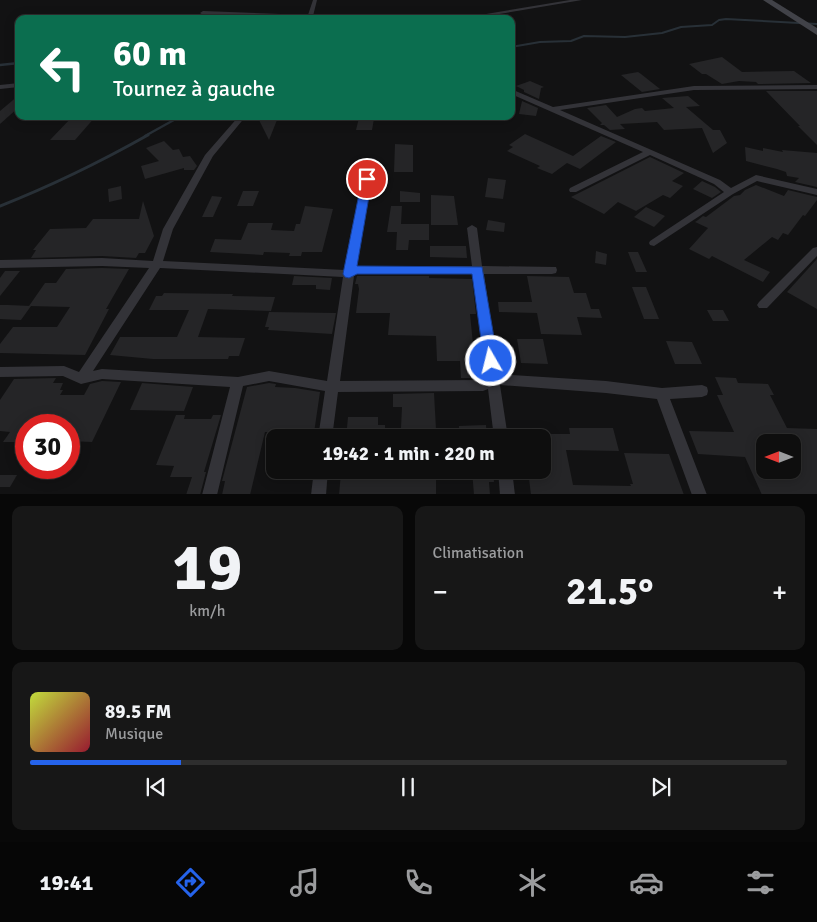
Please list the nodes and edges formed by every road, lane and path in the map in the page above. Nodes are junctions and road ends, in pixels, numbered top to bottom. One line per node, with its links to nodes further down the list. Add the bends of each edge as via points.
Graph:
1 (315, 0): 6 (street)
2 (580, 0): 7 (street)
3 (767, 0): 8 (street)
4 (203, 14): 5 (street)
5 (239, 15)
6 (311, 15)
7 (484, 15)
8 (817, 32)
9 (817, 87): 11 (street, via 694,88)
10 (515, 93): 11 (street)
11 (552, 109): 13 (street)
12 (240, 120): 22 (street, via 209,155 168,229)
13 (650, 152): 15 (street); 16 (street, via 717,182)
14 (371, 160): 25 (street)
15 (573, 190)
16 (730, 192): 17 (street, via 756,178); 19 (street)
17 (817, 192)
18 (472, 228): 23 (street)
19 (654, 243)
20 (817, 250): 26 (street)
21 (0, 264): 22 (street, via 102,262)
22 (156, 266): 25 (street); 28 (street)
23 (478, 270): 24 (street); 25 (street, via 354,270); 29 (street)
24 (552, 270)
25 (349, 274): 31 (street)
26 (763, 305)
27 (0, 372): 28 (street, via 64,371)
28 (81, 379): 30 (street, via 102,374)
29 (493, 379): 31 (street, via 483,385); 33 (street); 35 (street)
30 (238, 382): 31 (street, via 269,376); 38 (street)
31 (332, 387): 34 (street)
32 (702, 390): 33 (street)
33 (662, 394): 41 (street)
34 (326, 429)
35 (500, 429)
36 (320, 479): 39 (street)
37 (506, 479): 40 (street)
38 (208, 494)
39 (318, 494)
40 (508, 494)
41 (700, 494)

